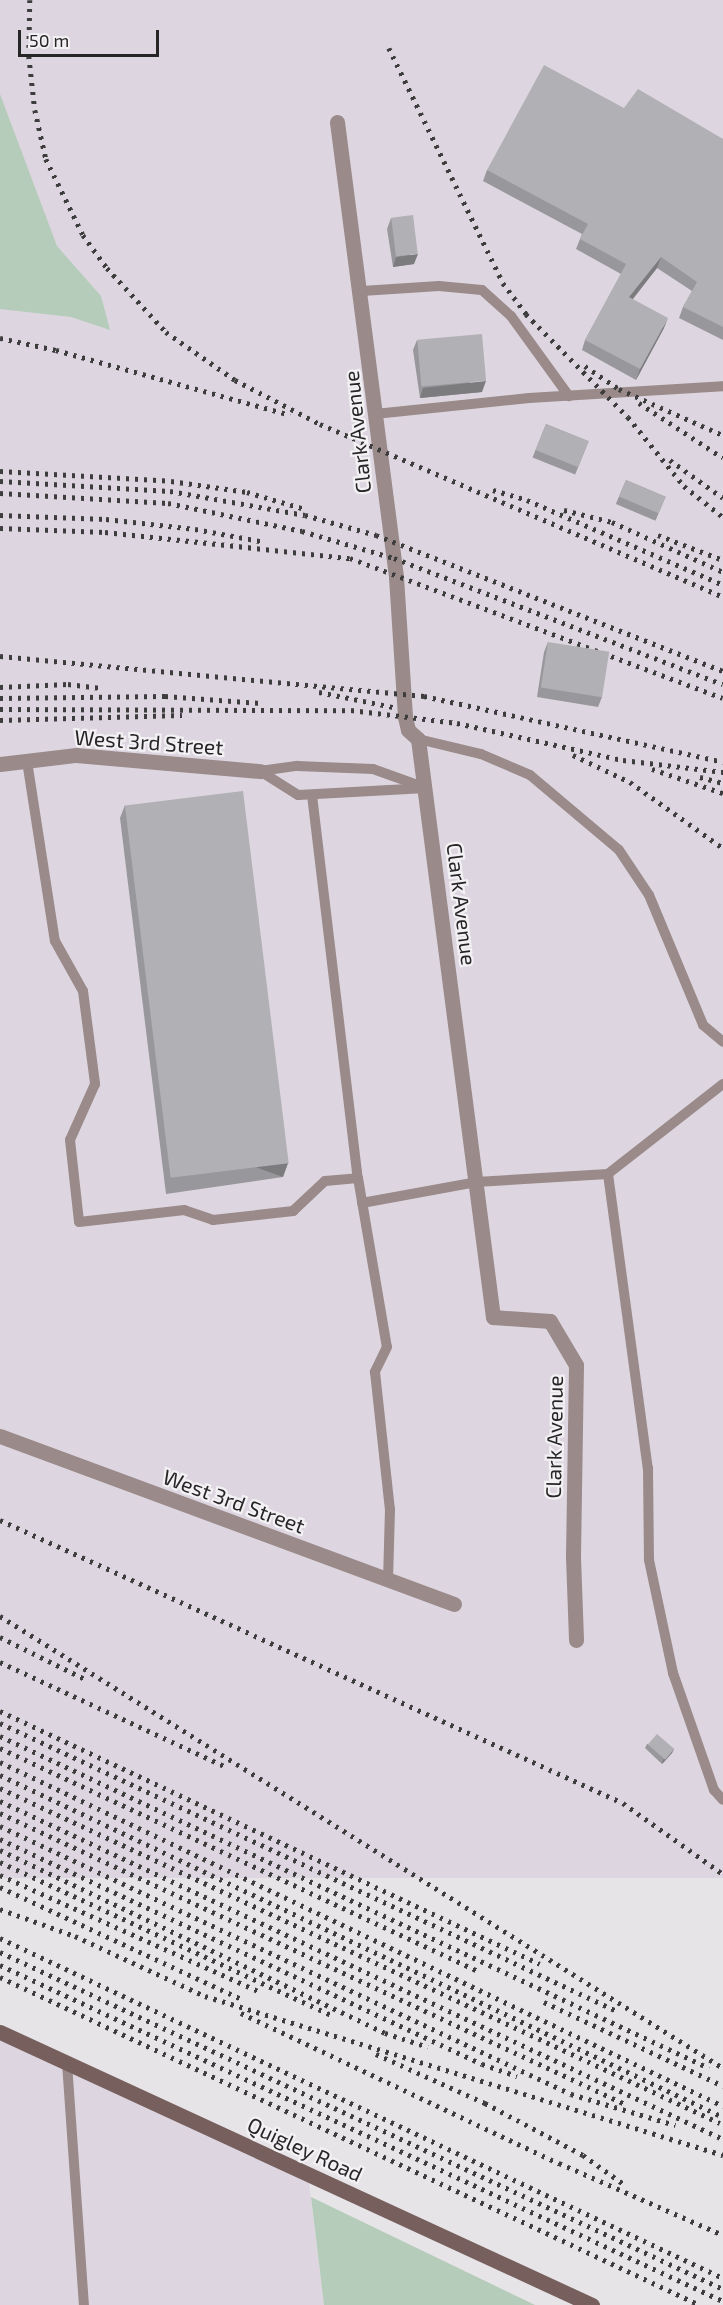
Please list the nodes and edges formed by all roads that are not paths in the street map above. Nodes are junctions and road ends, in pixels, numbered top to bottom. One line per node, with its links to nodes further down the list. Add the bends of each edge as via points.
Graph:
1 (337, 122): 2 (street, Clark Avenue)
2 (362, 291): 4 (lane, via 440,286 482,290 511,316); 5 (street, Clark Avenue)
3 (723, 386): 4 (lane)
4 (569, 396): 5 (lane)
5 (375, 414): 6 (street, Clark Avenue, via 396,577 405,717 408,730)
6 (418, 739): 10 (street, Clark Avenue); 12 (lane, via 481,754 531,775 619,850 649,895 704,1025)
7 (27, 761): 8 (street, West 3rd Street); 9 (street, West 3rd Street, via 76,754); 15 (lane, via 55,941 83,991 95,1084 70,1140 79,1222 184,1210 213,1220 293,1211 326,1181)
8 (0, 764)
9 (260, 771): 10 (lane, West 3rd Street, via 297,766 373,769); 11 (lane, West 3rd Street, via 298,795)
10 (426, 788): 11 (lane, West 3rd Street); 16 (street, Clark Avenue)
11 (312, 795): 15 (lane)
12 (723, 1042)
13 (723, 1084): 14 (lane)
14 (608, 1174): 16 (lane); 22 (lane, via 648,1468 653,1582 673,1673 714,1790)
15 (358, 1178): 17 (lane)
16 (476, 1182): 17 (lane); 21 (street, Clark Avenue, via 494,1317 550,1321 576,1365 573,1557)
17 (362, 1203): 19 (lane, via 387,1347 375,1372 390,1509)
18 (0, 1436): 19 (street, West 3rd Street)
19 (387, 1579): 20 (street, West 3rd Street)
20 (454, 1604)
21 (576, 1640)
22 (723, 1800)
23 (0, 2032): 24 (street, Quigley Road)
24 (67, 2063): 25 (lane); 26 (street, Quigley Road)
25 (84, 2305)
26 (592, 2305)

